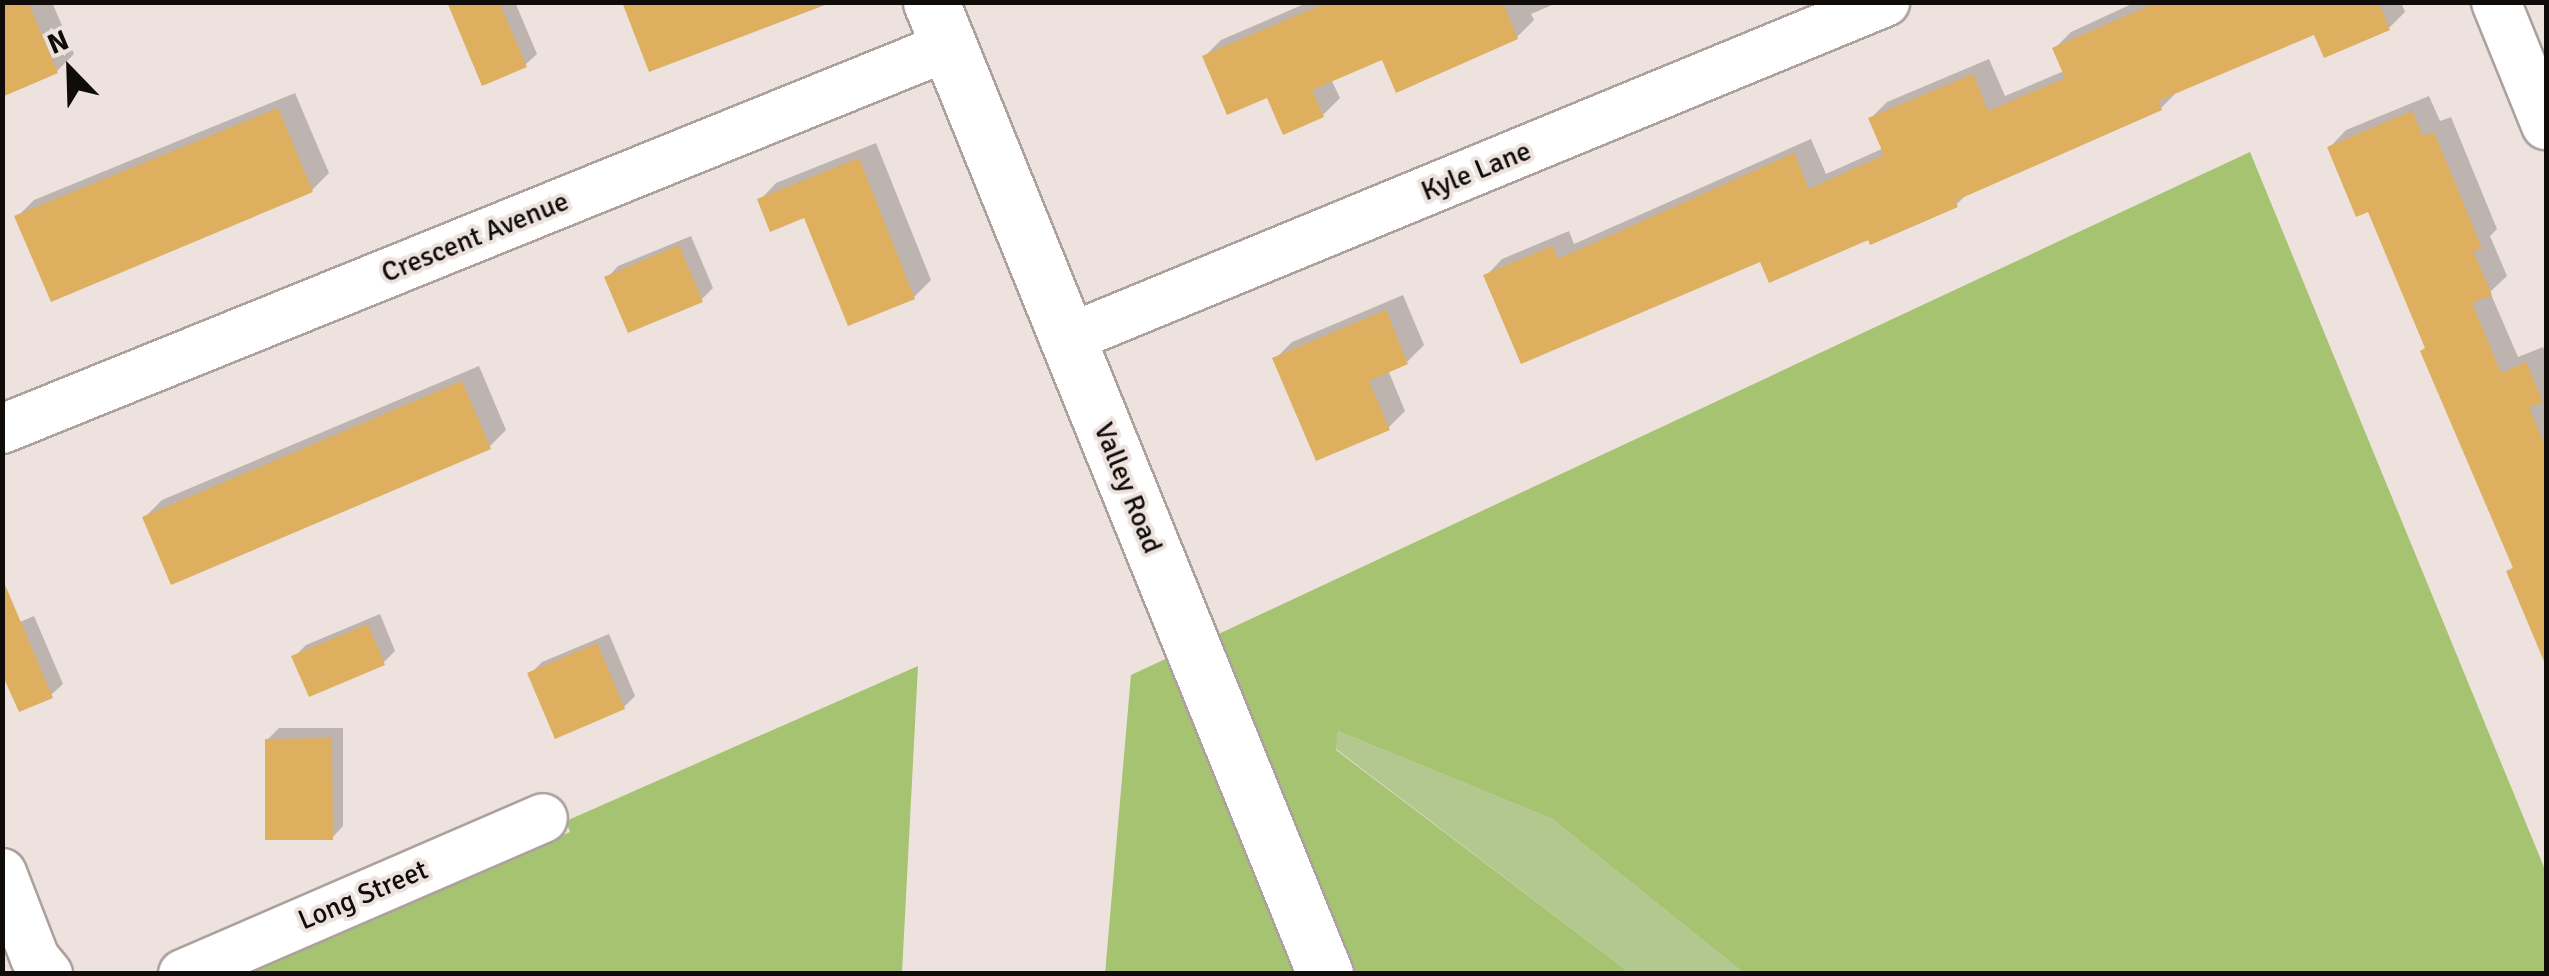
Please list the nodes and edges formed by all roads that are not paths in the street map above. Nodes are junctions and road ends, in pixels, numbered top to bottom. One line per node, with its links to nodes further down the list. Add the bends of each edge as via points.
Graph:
1 (1885, 2): 5 (street, Kyle Lane)
2 (2496, 2): 4 (street)
3 (940, 24): 5 (street, Valley Road); 6 (street, Crescent Avenue)
4 (2546, 125)
5 (1067, 339): 11 (street, Valley Road)
6 (2, 430)
7 (543, 818): 10 (street, Long Street)
8 (2, 873): 9 (street, via 35,958)
9 (48, 974)
10 (183, 974)
11 (1325, 974)

